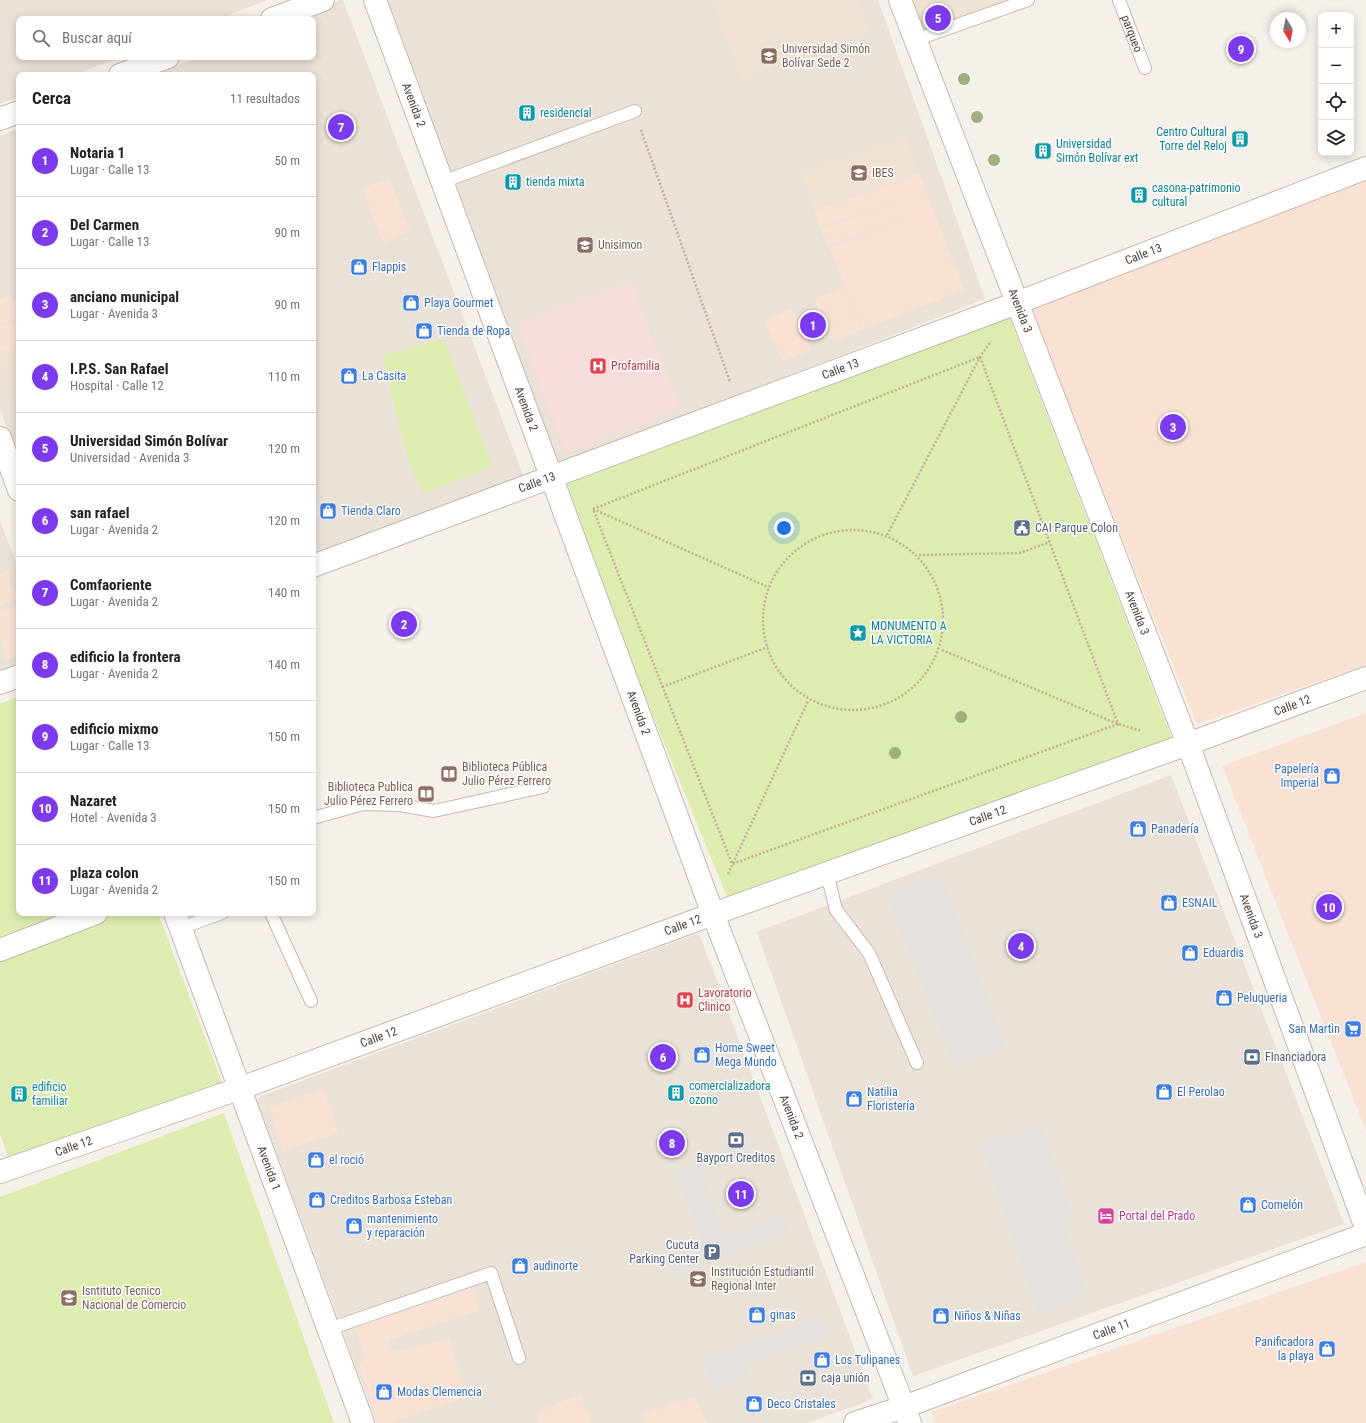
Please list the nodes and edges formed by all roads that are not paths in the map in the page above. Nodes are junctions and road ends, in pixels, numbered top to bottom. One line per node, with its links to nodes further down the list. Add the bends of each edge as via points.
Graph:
1 (323, 0): 6 (street)
2 (375, 0): 15 (street, Avenida 2)
3 (900, 0): 7 (street, Avenida 3)
4 (1028, 0): 7 (lane)
5 (1119, 0): 9 (lane, parqueo)
6 (280, 16)
7 (915, 40): 16 (street, Avenida 3)
8 (160, 60): 10 (street)
9 (1145, 68)
10 (128, 72)
11 (634, 111): 15 (lane)
12 (16, 113): 13 (street)
13 (0, 119)
14 (1366, 168): 16 (street, Calle 13)
15 (442, 182): 18 (street, Avenida 2)
16 (1017, 303): 18 (street, Calle 13); 24 (street, Avenida 3)
17 (0, 438): 19 (street)
18 (551, 477): 20 (street, Calle 13); 28 (street, Avenida 2)
19 (16, 482)
20 (316, 565)
21 (16, 677): 23 (street)
22 (1366, 678): 24 (street, Calle 12)
23 (0, 683)
24 (1188, 744): 27 (street, Calle 12); 38 (street, Avenida 3)
25 (543, 787): 26 (lane, via 434,811 400,805 363,804)
26 (316, 817)
27 (827, 873): 28 (street, Calle 12); 35 (lane, via 836,910 869,953)
28 (713, 914): 36 (street, Calle 12); 42 (street, Avenida 2)
29 (88, 916): 33 (street)
30 (203, 916): 32 (lane)
31 (272, 916): 34 (lane)
32 (178, 920): 36 (street, Avenida 1)
33 (0, 950)
34 (311, 1001)
35 (917, 1063)
36 (241, 1088): 37 (street, Calle 12); 40 (street, Avenida 1)
37 (1, 1170)
38 (1366, 1228)
39 (1366, 1234): 42 (street, Calle 11)
40 (328, 1329): 41 (lane, via 491,1273); 43 (street, Avenida 1)
41 (518, 1358)
42 (907, 1415): 44 (street, Calle 11)
43 (363, 1423)
44 (855, 1423)

